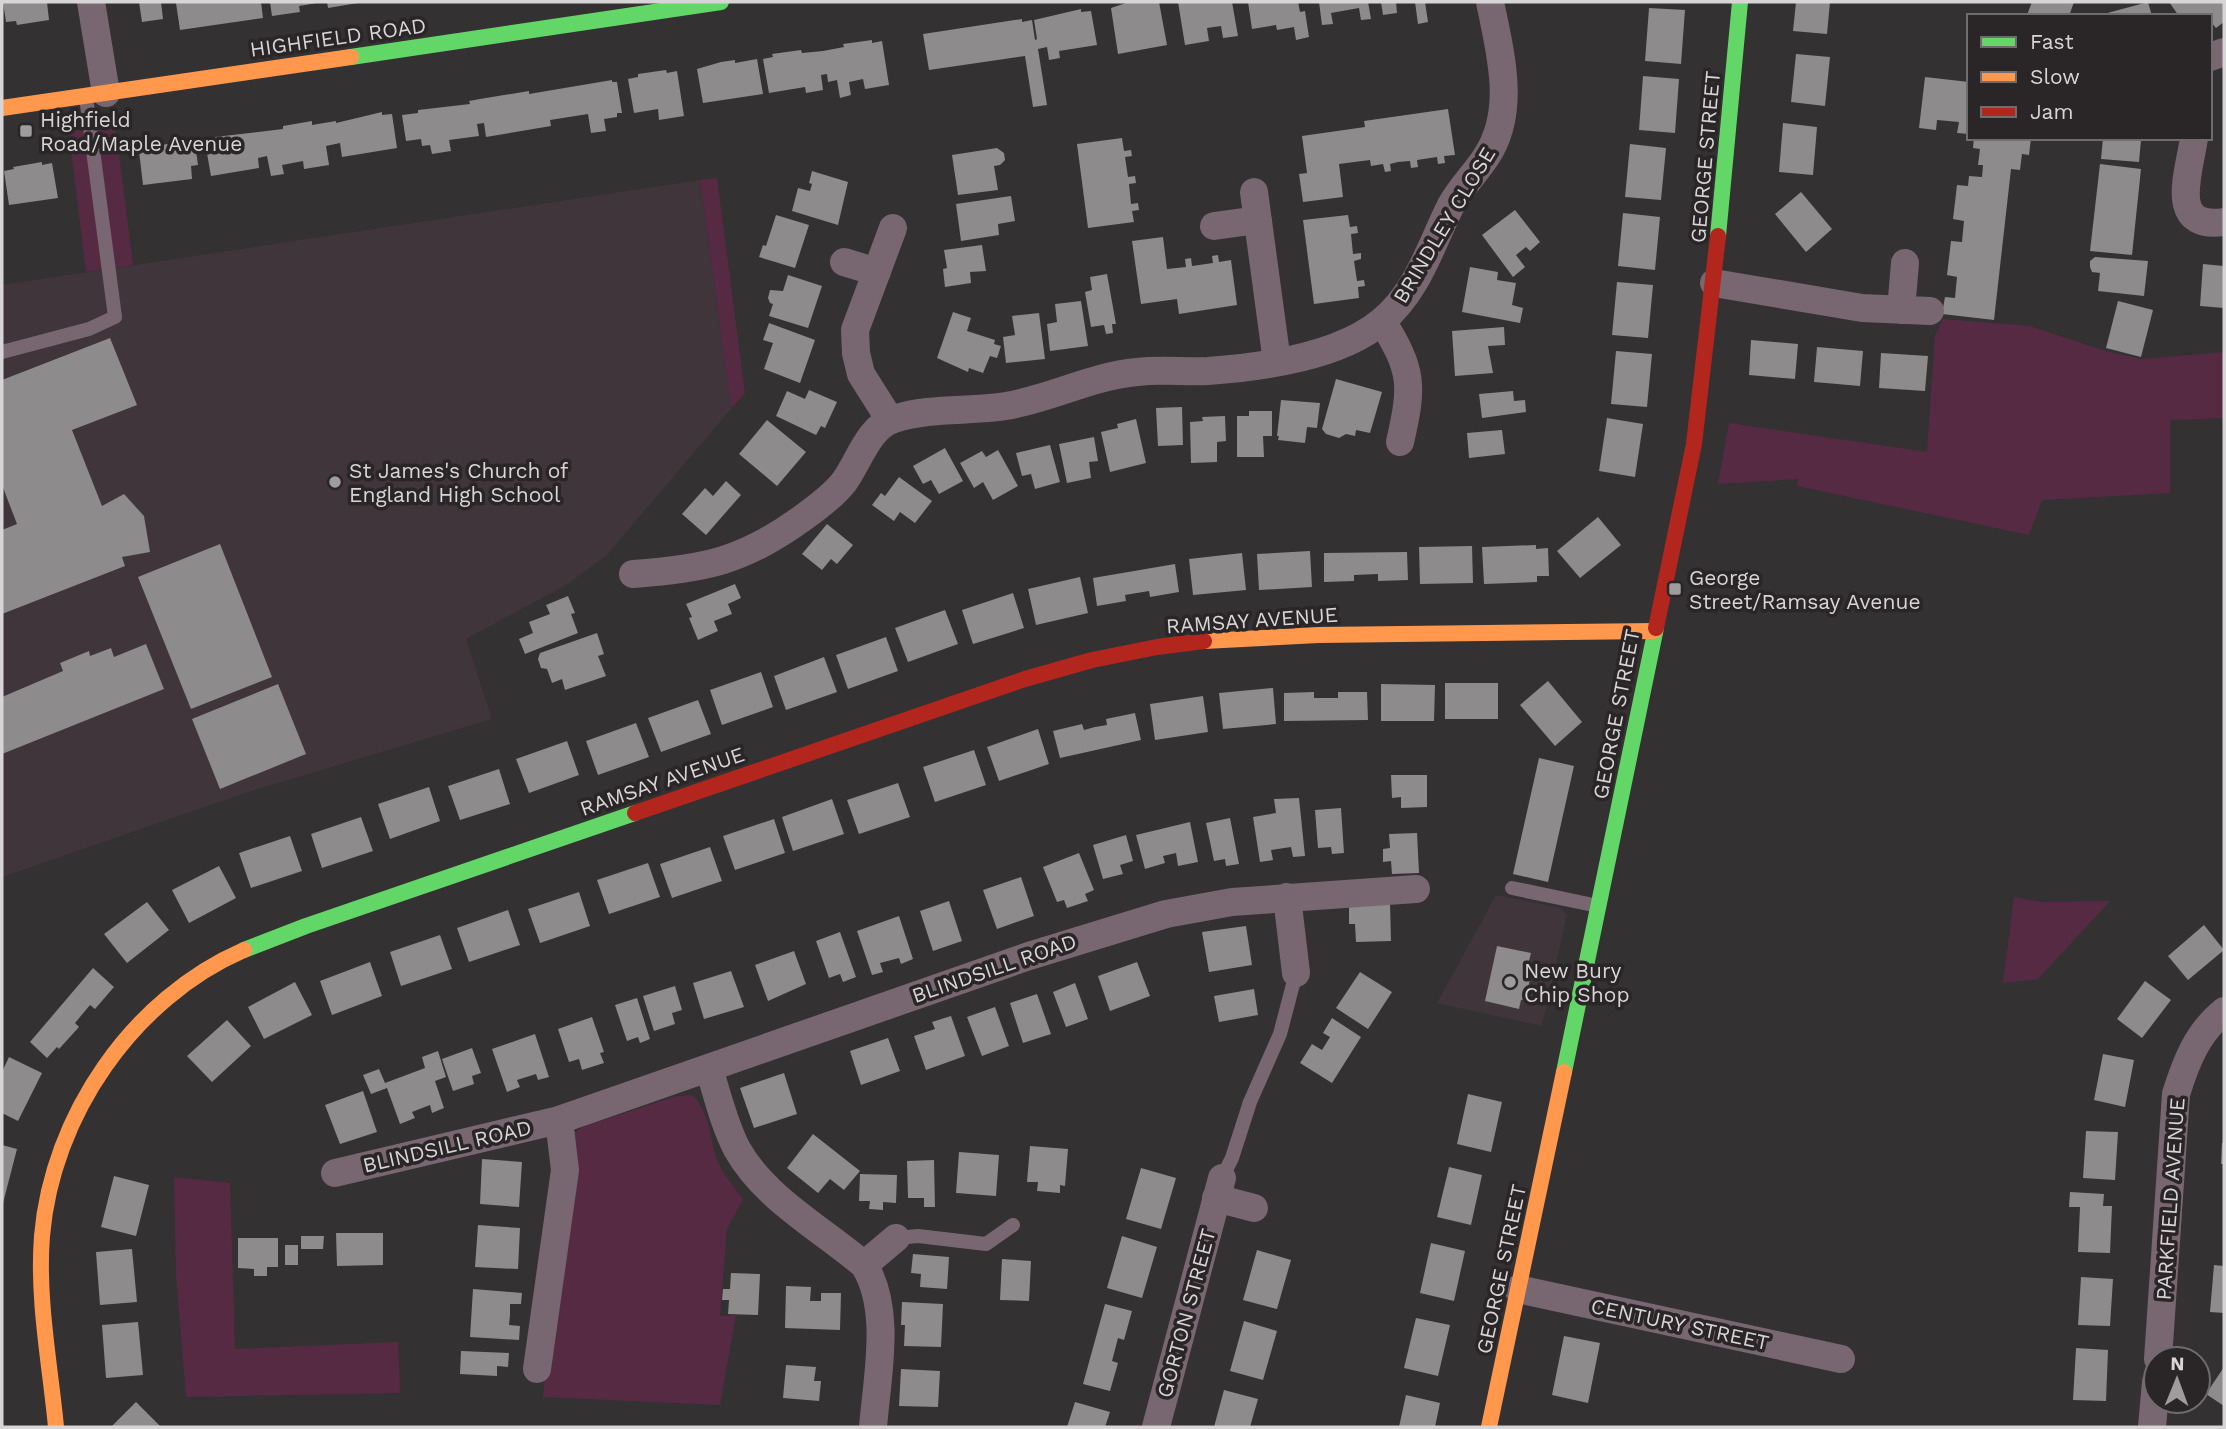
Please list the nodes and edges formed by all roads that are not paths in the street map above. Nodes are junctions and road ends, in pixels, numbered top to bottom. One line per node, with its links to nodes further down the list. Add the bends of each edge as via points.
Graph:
1 (91, 2): 5 (street)
2 (721, 2): 5 (street, HIGHFIELD ROAD)
3 (1490, 2): 19 (street, BRINDLEY CLOSE, via 1504,87 1497,135 1458,193 1404,298)
4 (1740, 2): 16 (street, GEORGE STREET)
5 (96, 94): 6 (street, HIGHFIELD ROAD); 20 (lane, via 115,317 89,329)
6 (2, 108)
7 (2194, 140): 10 (street, via 2186,206 2206,224)
8 (1254, 192): 9 (street)
9 (1258, 220): 11 (street); 21 (street)
10 (2224, 222)
11 (1214, 226)
12 (893, 228): 15 (street)
13 (845, 261): 15 (street)
14 (1905, 263): 17 (street)
15 (877, 272): 22 (street, via 855,330 856,353 861,374)
16 (1714, 283): 17 (street); 25 (street, GEORGE STREET, via 1694,444)
17 (1900, 310): 18 (street)
18 (1930, 311)
19 (1382, 321): 21 (street, BRINDLEY CLOSE, via 1332,349); 23 (street, BRINDLEY CLOSE, via 1403,360 1416,412)
20 (2, 352)
21 (1278, 362): 22 (street, BRINDLEY CLOSE, via 1206,371 1138,372 1006,406 916,413)
22 (890, 420): 24 (street, via 874,433 843,484 772,540 712,565)
23 (1401, 442)
24 (633, 575)
25 (1654, 631): 29 (street, GEORGE STREET); 44 (street, RAMSAY AVENUE, via 1219,639 1092,660 890,725 244,950 201,972 160,1004 120,1045 62,1141 42,1236)
26 (1512, 888): 29 (lane)
27 (1416, 889): 28 (street, BLINDSILL ROAD)
28 (1287, 897): 30 (street); 32 (street, BLINDSILL ROAD, via 1166,914 1101,932)
29 (1599, 906): 40 (street, GEORGE STREET)
30 (1296, 973): 35 (lane, via 1280,1034)
31 (2224, 1011): 41 (street, PARKFIELD AVENUE, via 2199,1038 2176,1094)
32 (709, 1068): 33 (street, BLINDSILL ROAD); 39 (street, via 738,1150 757,1176)
33 (559, 1120): 34 (street, BLINDSILL ROAD); 43 (street, BLINDSILL ROAD, via 565,1170)
34 (335, 1173)
35 (1219, 1188): 36 (street); 46 (street, GORTON STREET)
36 (1254, 1208)
37 (1013, 1225): 38 (lane, via 986,1244)
38 (896, 1238): 39 (street)
39 (864, 1265): 45 (street, via 879,1309)
40 (1518, 1289): 42 (street, CENTURY STREET); 47 (street, GEORGE STREET)
41 (2159, 1345)
42 (1841, 1359)
43 (537, 1369)
44 (56, 1427)
45 (873, 1427)
46 (1156, 1427)
47 (1489, 1427)

